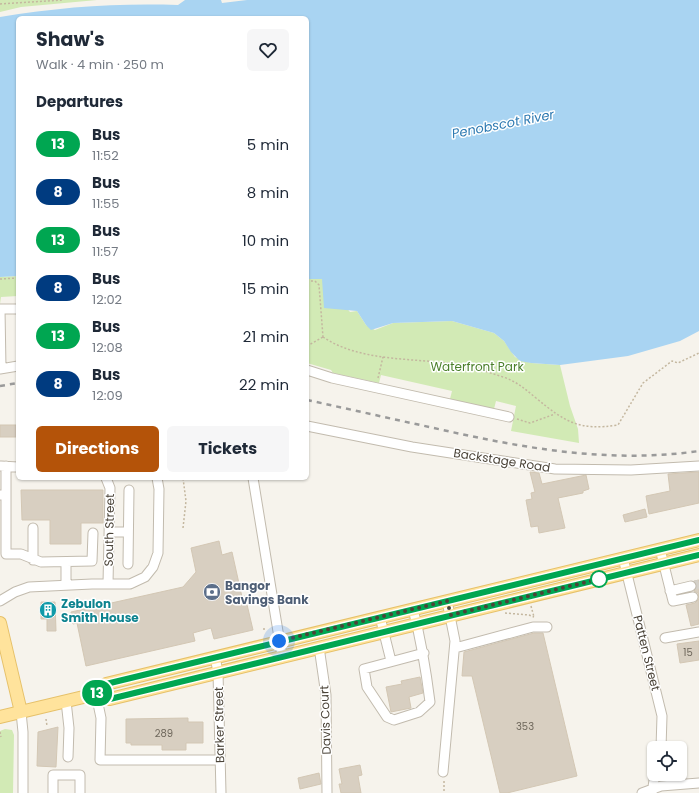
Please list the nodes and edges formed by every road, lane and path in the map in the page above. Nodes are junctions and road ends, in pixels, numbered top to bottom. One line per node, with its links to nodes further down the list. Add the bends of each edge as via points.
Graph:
1 (63, 0): 2 (path)
2 (0, 4)
3 (16, 278): 4 (path)
4 (0, 279)
5 (309, 281): 7 (path, via 320,285)
6 (16, 309): 12 (street, via 0,309)
7 (323, 337): 8 (path); 10 (path, via 346,349)
8 (309, 345)
9 (699, 353): 15 (path, via 678,363 672,361 643,383 618,425 602,428 582,427)
10 (383, 356): 14 (path); 15 (path, via 468,366 505,378 520,385)
11 (16, 366): 12 (street)
12 (0, 369)
13 (309, 371): 16 (street)
14 (378, 380)
15 (554, 414): 16 (path, via 530,423)
16 (510, 418)
17 (309, 426): 19 (street, Backstage Road, via 412,447 555,468 631,470)
18 (3, 466): 20 (street); 26 (street)
19 (699, 466)
20 (16, 467)
21 (107, 480): 29 (street, South Street, via 110,488)
22 (157, 480): 41 (street, via 158,554 155,563 148,574 138,581)
23 (183, 480): 28 (path, via 186,501)
24 (253, 480): 60 (street)
25 (129, 490): 30 (street)
26 (3, 495): 36 (street, via 6,554 21,554)
27 (33, 528): 36 (street)
28 (183, 528)
29 (109, 532): 30 (street); 41 (street, South Street)
30 (128, 532): 38 (street)
31 (92, 533): 37 (street, via 92,561)
32 (699, 540): 33 (main road)
33 (660, 549): 35 (main road); 39 (street)
34 (699, 555): 39 (main road)
35 (623, 558): 40 (street, Patten Street); 47 (main road)
36 (33, 560): 37 (street)
37 (66, 562): 42 (street)
38 (128, 564)
39 (664, 564): 40 (main road); 44 (street)
40 (627, 572): 51 (main road); 76 (street, Patten Street, via 662,716)
41 (108, 584): 42 (street)
42 (66, 585): 46 (street, via 25,588)
43 (691, 586): 44 (street)
44 (670, 591): 45 (street, via 673,601)
45 (693, 597)
46 (0, 601)
47 (447, 601): 49 (main road); 51 (street)
48 (531, 606): 53 (path)
49 (413, 609): 52 (main road); 55 (street)
50 (503, 613): 53 (path)
51 (451, 615): 55 (main road); 62 (street)
52 (380, 617): 57 (street); 60 (main road)
53 (534, 617): 56 (path)
54 (0, 623): 70 (main road)
55 (417, 623): 57 (main road); 63 (street)
56 (543, 627): 62 (street)
57 (384, 631): 61 (main road); 66 (street)
58 (699, 632): 59 (street)
59 (665, 638)
60 (279, 641): 64 (street); 65 (main road)
61 (319, 647): 64 (main road); 87 (street, Davis Court, via 326,695)
62 (455, 648): 79 (street)
63 (424, 653): 66 (street); 66 (street, via 430,702 419,712 394,720 387,717 367,687 364,668)
64 (282, 656): 67 (main road)
65 (215, 657): 67 (street, Barker Street); 68 (main road, via 106,684)
66 (392, 661)
67 (218, 672): 68 (main road, via 110,699); 78 (street, Barker Street)
68 (96, 694): 69 (main road); 78 (street, via 101,718 100,760)
69 (66, 701): 70 (main road); 77 (street, via 69,728)
70 (21, 712): 71 (main road); 83 (street)
71 (0, 717)
72 (46, 720): 73 (path)
73 (47, 726)
74 (0, 732): 75 (path)
75 (1, 737)
76 (661, 741)
77 (68, 757)
78 (220, 760): 86 (street, Barker Street)
79 (443, 772): 88 (path)
80 (654, 781): 82 (street)
81 (699, 783): 82 (street, via 661,786)
82 (652, 791): 89 (street)
83 (23, 793)
84 (54, 793): 85 (street, via 53,775 80,775)
85 (80, 793)
86 (221, 793)
87 (327, 793)
88 (444, 793)
89 (642, 793)

